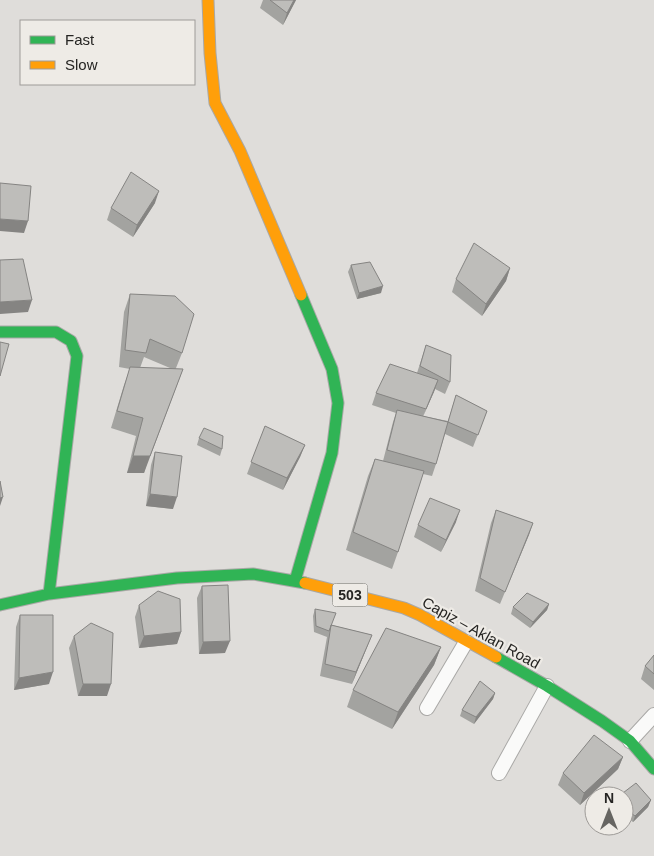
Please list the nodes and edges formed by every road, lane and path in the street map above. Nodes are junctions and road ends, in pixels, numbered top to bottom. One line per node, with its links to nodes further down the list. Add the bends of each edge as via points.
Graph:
1 (208, 0): 3 (street, via 215,103 240,151 332,368 338,403 332,453)
2 (0, 332): 4 (street, via 56,332 71,341 77,356)
3 (294, 581): 4 (street, Capiz – Aklan Road / 503, via 253,574 177,578); 6 (street, Capiz – Aklan Road / 503, via 404,608)
4 (50, 594): 5 (street, Capiz – Aklan Road / 503)
5 (0, 606)
6 (466, 642): 7 (street, Capiz – Aklan Road / 503); 8 (lane)
7 (547, 686): 10 (street, Capiz – Aklan Road / 503); 12 (lane)
8 (427, 708)
9 (654, 715): 10 (lane)
10 (630, 741): 11 (street, Capiz – Aklan Road / 503)
11 (654, 768)
12 (499, 773)

